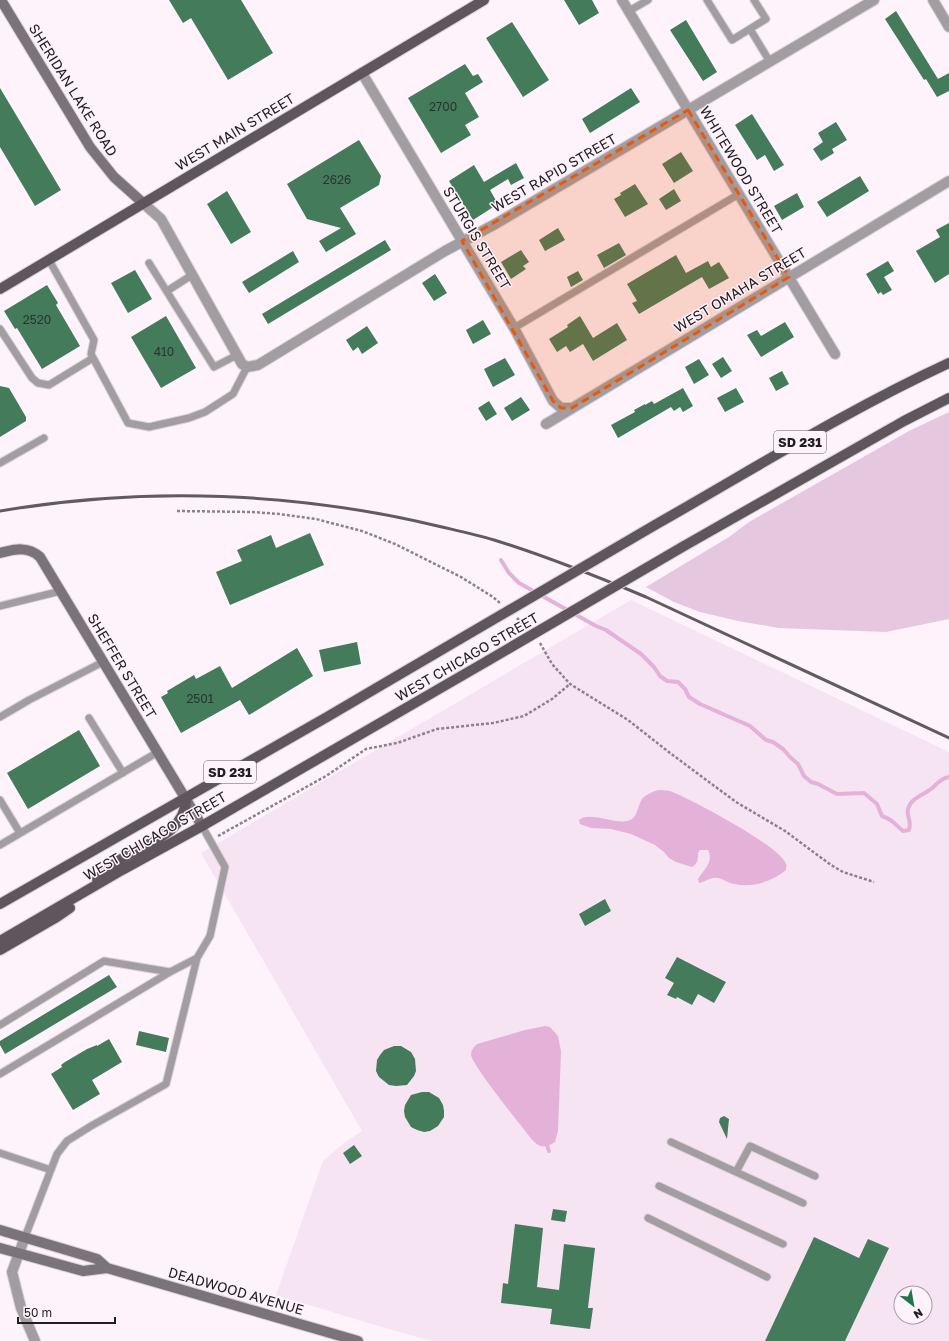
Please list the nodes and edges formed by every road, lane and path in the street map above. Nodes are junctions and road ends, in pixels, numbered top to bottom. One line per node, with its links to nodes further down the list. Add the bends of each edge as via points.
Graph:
1 (1, 0): 17 (street, SHERIDAN LAKE ROAD, via 98,157 114,177)
2 (484, 0): 13 (main road, WEST MAIN STREET)
3 (622, 0): 9 (street, WHITEWOOD STREET)
4 (648, 0): 9 (lane)
5 (707, 0): 11 (lane, via 732,40)
6 (754, 0): 11 (lane, via 766,19)
7 (874, 0): 12 (street, WEST RAPID STREET)
8 (933, 0): 10 (street)
9 (629, 12): 14 (street, WHITEWOOD STREET)
10 (949, 27)
11 (750, 29): 12 (lane)
12 (770, 62): 14 (street, WEST RAPID STREET)
13 (362, 73): 17 (main road, WEST MAIN STREET); 18 (street, STURGIS STREET)
14 (688, 110): 16 (street, WHITEWOOD STREET); 18 (street, WEST RAPID STREET)
15 (949, 181): 22 (street, WEST OMAHA STREET)
16 (739, 194): 22 (street, WHITEWOOD STREET); 26 (lane)
17 (143, 203): 19 (main road, WEST MAIN STREET); 21 (street, SHERIDAN LAKE ROAD, via 161,219)
18 (462, 241): 26 (street, STURGIS STREET); 31 (street, WEST RAPID STREET, via 258,365)
19 (49, 260): 23 (main road, WEST MAIN STREET); 29 (lane, via 94,340 91,354)
20 (149, 263): 24 (lane)
21 (192, 275): 24 (lane); 28 (street, SHERIDAN LAKE ROAD)
22 (789, 277): 27 (street, WHITEWOOD STREET); 33 (street, WEST OMAHA STREET)
23 (0, 289)
24 (167, 291): 28 (lane, via 214,367)
25 (0, 328): 29 (lane, via 32,378 38,383 48,384)
26 (514, 328): 33 (street, STURGIS STREET, via 553,401 561,408)
27 (835, 354)
28 (237, 355): 31 (street, SHERIDAN LAKE ROAD)
29 (93, 358): 31 (lane, via 128,423 149,427 205,412 233,394)
30 (949, 363): 51 (main road, WEST CHICAGO STREET / SD 231, bridge, via 838,420)
31 (247, 367)
32 (949, 398): 53 (main road, WEST CHICAGO STREET / SD 231, bridge, via 684,546)
33 (572, 408): 34 (street, WEST OMAHA STREET)
34 (546, 424)
35 (44, 438): 36 (lane)
36 (0, 463)
37 (177, 510): 41 (path, via 279,514 316,519 362,531 395,544 461,577)
38 (0, 552): 39 (street, SHEFFER STREET, via 26,549 34,552 46,565)
39 (61, 591): 40 (lane); 45 (street, SHEFFER STREET)
40 (0, 606)
41 (504, 606)
42 (515, 616): 43 (path)
43 (529, 630)
44 (538, 640): 46 (path, via 552,664)
45 (103, 662): 47 (lane); 49 (street, SHEFFER STREET)
46 (570, 684): 55 (path, via 552,699 524,716 493,723 436,729 397,743 366,749 326,776); 58 (path, via 628,720 736,802 780,828 831,865 843,872)
47 (0, 718)
48 (90, 718): 50 (lane)
49 (158, 752): 50 (lane); 51 (street, SHEFFER STREET)
50 (122, 773): 54 (lane)
51 (186, 798): 53 (street, SHEFFER STREET); 59 (main road, via 186,808 172,830 117,862); 60 (main road, WEST CHICAGO STREET / SD 231)
52 (0, 800): 54 (lane)
53 (202, 826): 55 (lane); 57 (main road, WEST CHICAGO STREET / SD 231)
54 (20, 833): 56 (lane)
55 (210, 840): 63 (lane, via 225,867 210,936)
56 (0, 845)
57 (122, 870): 59 (main road, WEST CHICAGO STREET / SD 231); 62 (main road, via 57,917)
58 (874, 882)
59 (75, 899): 61 (main road, WEST CHICAGO STREET / SD 231)
60 (0, 904)
61 (0, 941)
62 (0, 950)
63 (197, 958): 64 (lane); 69 (lane, via 166,1084 67,1141 57,1154)
64 (170, 972): 65 (lane, via 104,961); 66 (lane)
65 (0, 1024)
66 (0, 1074)
67 (671, 1142): 70 (lane)
68 (0, 1154): 69 (lane)
69 (51, 1170): 76 (lane)
70 (736, 1172): 71 (lane, via 750,1146); 73 (lane)
71 (815, 1176)
72 (659, 1186): 77 (lane)
73 (803, 1202)
74 (648, 1218): 81 (lane)
75 (0, 1230): 76 (street, DEADWOOD AVENUE)
76 (25, 1237): 79 (street); 80 (street, DEADWOOD AVENUE, via 97,1259)
77 (783, 1244)
78 (0, 1248): 79 (street, DEADWOOD AVENUE)
79 (19, 1253): 80 (street, DEADWOOD AVENUE, via 84,1271); 82 (street, via 12,1272 21,1308)
80 (107, 1268): 83 (street, DEADWOOD AVENUE)
81 (767, 1277)
82 (35, 1341)
83 (358, 1341)

